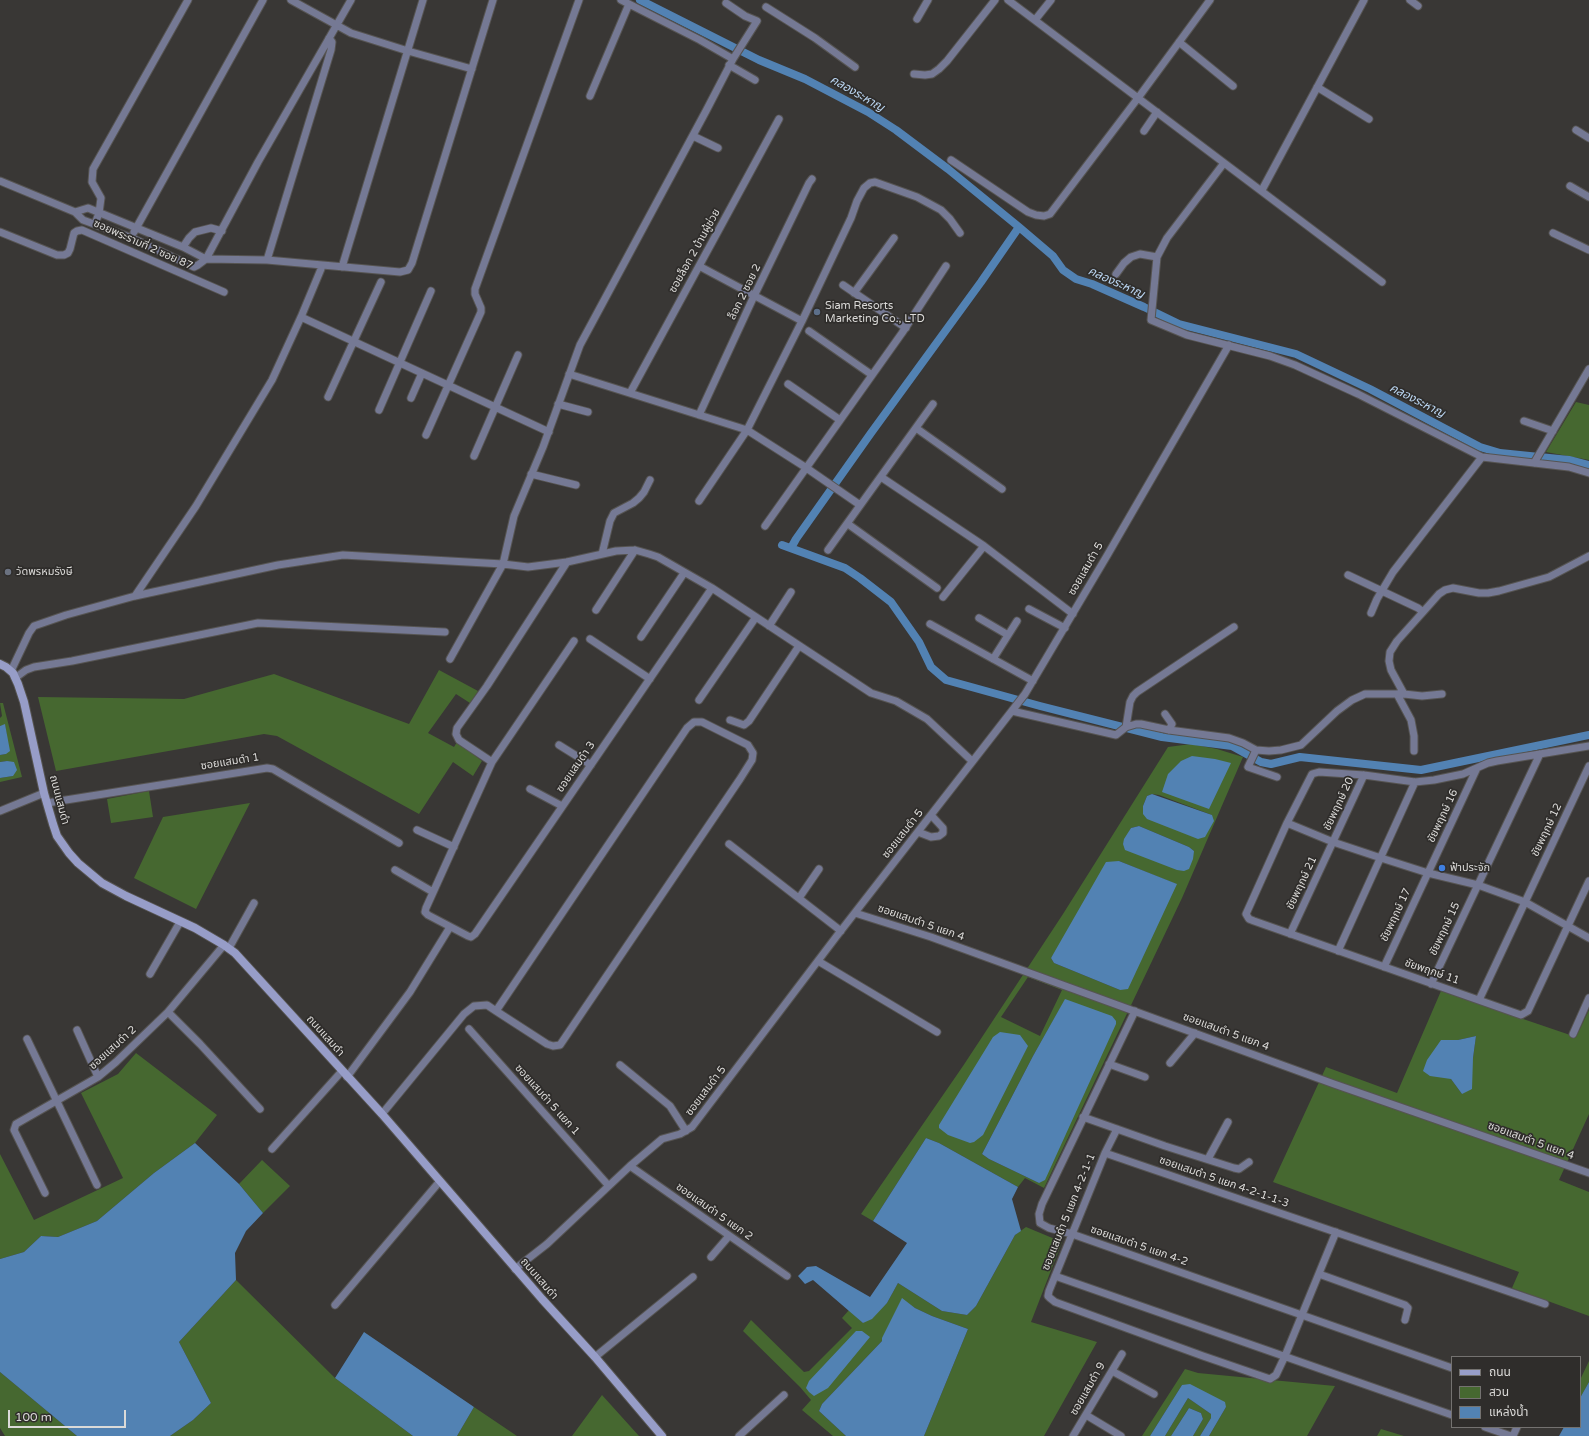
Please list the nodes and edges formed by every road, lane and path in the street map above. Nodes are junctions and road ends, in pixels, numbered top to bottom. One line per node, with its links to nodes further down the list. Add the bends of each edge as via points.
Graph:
1 (188, 0): 51 (street, via 93,169 92,182 102,198)
2 (263, 0): 53 (street)
3 (291, 0): 22 (street)
4 (351, 0): 22 (street)
5 (423, 0): 25 (street)
6 (493, 0): 28 (street)
7 (579, 0): 90 (street, via 475,289 481,312)
8 (620, 0): 17 (street)
9 (928, 0): 20 (street)
10 (994, 0): 29 (street, via 947,61 932,74)
11 (1008, 0): 21 (street)
12 (1051, 0): 21 (street)
13 (1210, 0): 24 (street)
14 (1364, 0): 32 (street)
15 (1410, 0): 18 (street)
16 (726, 3): 26 (street, via 757,21)
17 (629, 4): 26 (street); 33 (street)
18 (1418, 6)
19 (766, 8): 27 (street, via 815,38)
20 (917, 19)
21 (1035, 20): 34 (street)
22 (336, 26): 23 (street); 25 (street)
23 (329, 38): 54 (street); 64 (street, via 332,50)
24 (1179, 42): 31 (street); 34 (street)
25 (408, 51): 28 (street); 67 (street)
26 (733, 59): 30 (street); 40 (street)
27 (855, 67)
28 (472, 69): 67 (street, via 408,270 400,272)
29 (914, 74)
30 (755, 80)
31 (1233, 86)
32 (1317, 87): 37 (street); 48 (street)
33 (590, 96)
34 (1138, 98): 35 (street); 43 (street, via 1056,207 1044,216 1028,212)
35 (1157, 112): 39 (street); 44 (street)
36 (779, 119): 65 (street, ซอยล็อก 2 บ้านผู้ช่วย)
37 (1369, 119)
38 (1576, 130): 41 (street)
39 (1144, 131)
40 (693, 136): 42 (street); 87 (street, via 580,344)
41 (1589, 138)
42 (718, 148)
43 (951, 160)
44 (1224, 163): 48 (street); 62 (street, via 1167,238)
45 (812, 179): 76 (street, ล็อก 2 ซอย 2)
46 (0, 181): 50 (street)
47 (1570, 186): 49 (street)
48 (1262, 190): 71 (street)
49 (1589, 197)
50 (76, 212): 51 (street, via 88,208); 52 (street, via 83,220)
51 (99, 212): 52 (street); 53 (street)
52 (95, 224): 58 (street)
53 (136, 229): 58 (street); 60 (street)
54 (222, 231): 60 (street, via 211,228 195,232); 63 (street)
55 (0, 232): 74 (street, ซอยพระรามที่ 2 ซอย 87, via 57,255 64,255 70,249 74,233 82,230)
56 (1553, 233): 61 (street)
57 (960, 234): 78 (street, via 941,210 927,202 876,182 870,183 857,201)
58 (132, 238): 63 (street, via 194,266)
59 (894, 238): 75 (street)
60 (183, 248): 63 (street)
61 (1589, 250)
62 (1158, 257): 69 (street, via 1140,254 1131,257); 82 (street, via 1151,320 1170,329)
63 (206, 259): 64 (street)
64 (267, 260): 67 (street)
65 (699, 266): 76 (street); 91 (street, ซอยล็อก 2 บ้านผู้ช่วย)
66 (946, 266): 79 (street)
67 (342, 267)
68 (321, 270): 77 (street)
69 (1116, 274)
70 (381, 282): 81 (street)
71 (1382, 282)
72 (843, 285): 75 (street)
73 (431, 291): 84 (street)
74 (224, 292)
75 (854, 293): 79 (street)
76 (754, 296): 78 (street); 99 (street, ล็อก 2 ซอย 2)
77 (302, 317): 81 (street); 134 (street, via 272,380 196,506)
78 (802, 321): 103 (street)
79 (906, 328): 88 (street)
80 (809, 331): 88 (street)
81 (354, 340): 84 (street); 92 (street)
82 (1229, 345): 108 (street, via 1295,365 1358,394); 140 (street, ซอยแสมดำ 5)
83 (518, 355): 96 (street)
84 (401, 363): 86 (street); 97 (street)
85 (1589, 369): 104 (street)
86 (422, 373): 90 (street); 93 (street)
87 (569, 374): 91 (street); 94 (street)
88 (872, 375): 100 (street)
89 (788, 384): 100 (street)
90 (448, 385): 96 (street); 106 (street)
91 (630, 393): 99 (street)
92 (328, 397)
93 (411, 398)
94 (558, 404): 98 (street); 105 (street)
95 (933, 404): 102 (street)
96 (495, 407): 105 (street); 107 (street)
97 (379, 410)
98 (588, 412)
99 (700, 415): 103 (street)
100 (840, 420): 110 (street)
101 (1524, 421): 104 (street)
102 (916, 428): 113 (street); 116 (street)
103 (748, 430): 110 (street); 117 (street)
104 (1554, 431): 109 (street)
105 (549, 432): 112 (street)
106 (426, 435)
107 (474, 456)
108 (1482, 458): 109 (street); 132 (street, via 1393,572)
109 (1535, 462): 111 (street)
110 (805, 467): 118 (street); 120 (street)
111 (1589, 473)
112 (531, 474): 115 (street); 127 (street, via 514,516)
113 (882, 477): 118 (street); 121 (street)
114 (650, 480): 124 (street, via 639,498 614,513)
115 (576, 485)
116 (1002, 489)
117 (699, 501)
118 (860, 506): 119 (street)
119 (848, 524): 123 (street); 131 (street)
120 (765, 526)
121 (984, 546): 135 (street); 140 (street)
122 (635, 550): 124 (street); 128 (street, via 658,558); 137 (street)
123 (828, 550)
124 (602, 554): 126 (street)
125 (1589, 556): 138 (street, via 1549,577 1498,591 1479,593 1453,588 1445,590)
126 (567, 562): 127 (street, via 528,567); 175 (street, via 487,686 456,728 459,740)
127 (503, 564): 134 (street, via 343,555 278,565); 154 (street)
128 (684, 573): 130 (street); 150 (street)
129 (1348, 575): 132 (street)
130 (712, 588): 141 (street); 159 (street, ซอยแสมดำ 3)
131 (937, 588)
132 (1382, 590): 138 (street); 139 (street)
133 (791, 592): 145 (street)
134 (135, 596): 157 (street, via 34,626)
135 (943, 597)
136 (1029, 608): 147 (street)
137 (596, 610)
138 (1423, 612): 161 (street, via 1390,652 1391,670)
139 (1371, 613)
140 (1073, 614): 147 (street, ซอยแสมดำ 5)
141 (756, 617): 145 (street); 163 (street)
142 (979, 618): 149 (street)
143 (1017, 621): 149 (street)
144 (930, 624): 155 (street)
145 (769, 626): 153 (street)
146 (1234, 626): 167 (street, via 1137,692 1130,702)
147 (1065, 628): 160 (street, ซอยแสมดำ 5)
148 (445, 632): 158 (street, via 258,623 34,667)
149 (1008, 635): 155 (street)
150 (641, 637)
151 (590, 639): 159 (street)
152 (574, 641): 175 (street, ซอยแสมดำ 3)
153 (799, 646): 166 (street, via 749,721 744,725); 174 (street, via 872,692 896,701 927,719)
154 (450, 659)
155 (993, 659): 160 (street)
156 (0, 664): 157 (street, ถนนแสมดำ)
157 (11, 671): 158 (street, ถนนแสมดำ)
158 (16, 678): 183 (street, ถนนแสมดำ, via 24,702)
159 (650, 679): 176 (street, ซอยแสมดำ 3)
160 (1033, 681): 164 (street, ซอยแสมดำ 5)
161 (1400, 694): 162 (street); 171 (street, via 1365,694 1337,711 1301,745 1281,750); 172 (street, via 1411,720)
162 (1442, 694)
163 (699, 700)
164 (1012, 711): 167 (street, via 1116,735); 174 (street, ซอยแสมดำ 5)
165 (1165, 714): 168 (street, via 1172,724)
166 (730, 720)
167 (1126, 727): 168 (street, via 1136,724)
168 (1170, 730): 171 (street, via 1229,738)
169 (559, 745): 176 (street)
170 (1589, 746): 173 (street)
171 (1256, 750): 180 (street, via 1248,767)
172 (1414, 751)
173 (1540, 754): 178 (street, via 1497,761); 200 (street, ชัยพฤกษ์ 15)
174 (972, 761): 187 (street, ซอยแสมดำ 5)
175 (492, 762): 194 (street, ซอยแสมดำ 3)
176 (591, 765): 185 (street, ซอยแสมดำ 3)
177 (1589, 766): 203 (street, ชัยพฤกษ์ 12)
178 (1477, 768): 181 (street, via 1447,779); 198 (street, ชัยพฤกษ์ 16)
179 (1364, 775): 181 (street); 188 (street, via 1319,772 1312,774); 191 (street, ชัยพฤกษ์ 20)
180 (1277, 776)
181 (1415, 782): 195 (street)
182 (530, 789): 185 (street)
183 (44, 793): 184 (street, ถนนแสมดำ); 186 (street)
184 (47, 803): 192 (street, ซอยแสมดำ 1, via 267,768 273,769); 206 (street, ถนนแสมดำ, via 57,836 78,863 102,882 126,896)
185 (562, 806): 208 (street, ซอยแสมดำ 3, via 475,934 471,937)
186 (0, 810)
187 (931, 815): 190 (street, ซอยแสมดำ 5); 190 (street, via 943,828 943,833 931,838)
188 (1287, 823): 191 (street); 210 (street, ชัยพฤกษ์ 11, via 1246,914 1249,919)
189 (417, 830): 194 (street)
190 (918, 832): 205 (street, ซอยแสมดำ 5)
191 (1333, 842): 195 (street); 210 (street, ชัยพฤกษ์ 21)
192 (399, 843)
193 (729, 844): 202 (street)
194 (454, 847): 201 (street, ซอยแสมดำ 3)
195 (1381, 858): 198 (street); 213 (street)
196 (819, 869): 202 (street)
197 (395, 870): 201 (street)
198 (1428, 873): 200 (street); 215 (street, ชัยพฤกษ์ 17)
199 (1589, 881): 207 (street, ชัยพฤกษ์ 11)
200 (1478, 885): 203 (street); 217 (street, ชัยพฤกษ์ 15)
201 (433, 892): 208 (street, ซอยแสมดำ 3, via 425,912)
202 (799, 898): 209 (street)
203 (1525, 902): 207 (street); 219 (street, ชัยพฤกษ์ 12)
204 (254, 903): 212 (street, ซอยแสมดำ 2)
205 (855, 913): 209 (street, ซอยแสมดำ 5); 221 (street, ซอยแสมดำ 5 แยก 4, via 931,937)
206 (180, 922): 212 (street, ถนนแสมดำ); 216 (street)
207 (1568, 926): 211 (street); 219 (street, ชัยพฤกษ์ 11, via 1528,1012 1521,1015)
208 (450, 927): 232 (street, via 410,992)
209 (841, 931): 214 (street, ซอยแสมดำ 5)
210 (1290, 934): 213 (street, ชัยพฤกษ์ 11)
211 (1589, 938)
212 (227, 946): 222 (street, ซอยแสมดำ 2); 232 (street, ถนนแสมดำ)
213 (1338, 951): 215 (street, ชัยพฤกษ์ 11)
214 (818, 961): 225 (street); 241 (street, ซอยแสมดำ 5, via 697,1122)
215 (1384, 967): 217 (street, ชัยพฤกษ์ 11)
216 (150, 974)
217 (1431, 984): 219 (street, ชัยพฤกษ์ 11)
218 (1589, 998): 227 (street)
219 (1479, 1000)
220 (496, 1011): 220 (street, via 547,1044 560,1045 752,760 753,753 748,746 702,722 694,722 687,728); 237 (street, via 487,1005 474,1006 464,1014)
221 (1135, 1011): 226 (street, ซอยแสมดำ 5 แยก 4); 230 (street, ซอยแสมดำ 5 แยก 4-2)
222 (168, 1012): 234 (street, ซอยแสมดำ 2); 236 (street)
223 (469, 1029): 250 (street, ซอยแสมดำ 5 แยก 1)
224 (77, 1030): 234 (street)
225 (937, 1032)
226 (1195, 1033): 229 (street); 247 (street, ซอยแสมดำ 5 แยก 4)
227 (1572, 1034)
228 (27, 1039): 235 (street)
229 (1170, 1063)
230 (1109, 1064): 233 (street); 238 (street, ซอยแสมดำ 5 แยก 4-2)
231 (620, 1065): 241 (street, via 670,1106)
232 (344, 1074): 237 (street, ถนนแสมดำ); 242 (street)
233 (1145, 1077)
234 (98, 1078): 235 (street, ซอยแสมดำ 2)
235 (57, 1101): 249 (street); 251 (street, ซอยแสมดำ 2, via 14,1127)
236 (260, 1109)
237 (382, 1114): 248 (street, ถนนแสมดำ)
238 (1083, 1117): 240 (street); 253 (street, ซอยแสมดำ 5 แยก 4-2, via 1038,1214 1044,1225)
239 (1228, 1122): 244 (street)
240 (1117, 1129): 243 (street, ซอยแสมดำ 5 แยก 4-2-1-1); 244 (street)
241 (686, 1131): 246 (street, ซอยแสมดำ 5, via 662,1139)
242 (272, 1149)
243 (1105, 1153): 252 (street, ซอยแสมดำ 5 แยก 4-2-1-1-3); 253 (street, ซอยแสมดำ 5 แยก 4-2-1-1)
244 (1208, 1159): 245 (street, via 1234,1168)
245 (1249, 1162)
246 (630, 1166): 250 (street, ซอยแสมดำ 5); 254 (street, ซอยแสมดำ 5 แยก 2)
247 (1589, 1173)
248 (440, 1181): 256 (street, ถนนแสมดำ); 262 (street)
249 (97, 1185)
250 (608, 1185): 256 (street, ซอยแสมดำ 5, via 547,1244)
251 (45, 1193)
252 (1336, 1232): 257 (street); 261 (street, ซอยแสมดำ 5 แยก 4-2-1-1-3)
253 (1072, 1234): 259 (street, ซอยแสมดำ 5 แยก 4-2-1-1); 263 (street, ซอยแสมดำ 5 แยก 4-2)
254 (729, 1236): 255 (street); 258 (street, ซอยแสมดำ 5 แยก 2)
255 (711, 1257)
256 (516, 1269): 267 (street, ถนนแสมดำ)
257 (1319, 1274): 263 (street); 264 (street, via 1405,1305 1408,1308)
258 (787, 1276)
259 (1055, 1276): 266 (street); 266 (street, ซอยแสมดำ 5 แยก 4-2-1-1, via 1048,1296 1055,1302 1267,1379 1276,1375)
260 (694, 1277): 267 (street)
261 (1545, 1304)
262 (335, 1305)
263 (1302, 1315): 266 (street); 268 (street, ซอยแสมดำ 5 แยก 4-2)
264 (1405, 1320)
265 (1122, 1354): 269 (street, ซอยแสมดำ 9)
266 (1285, 1356): 272 (street)
267 (595, 1357): 275 (street, ถนนแสมดำ)
268 (1451, 1368)
269 (1112, 1371): 270 (street); 273 (street, ซอยแสมดำ 9)
270 (1154, 1394)
271 (784, 1395): 276 (street)
272 (1451, 1415)
273 (1086, 1416): 277 (street, ซอยแสมดำ 9); 278 (street)
274 (1488, 1428): 279 (street)
275 (662, 1436)
276 (739, 1436)
277 (1073, 1436)
278 (1121, 1436)
279 (1512, 1436)

